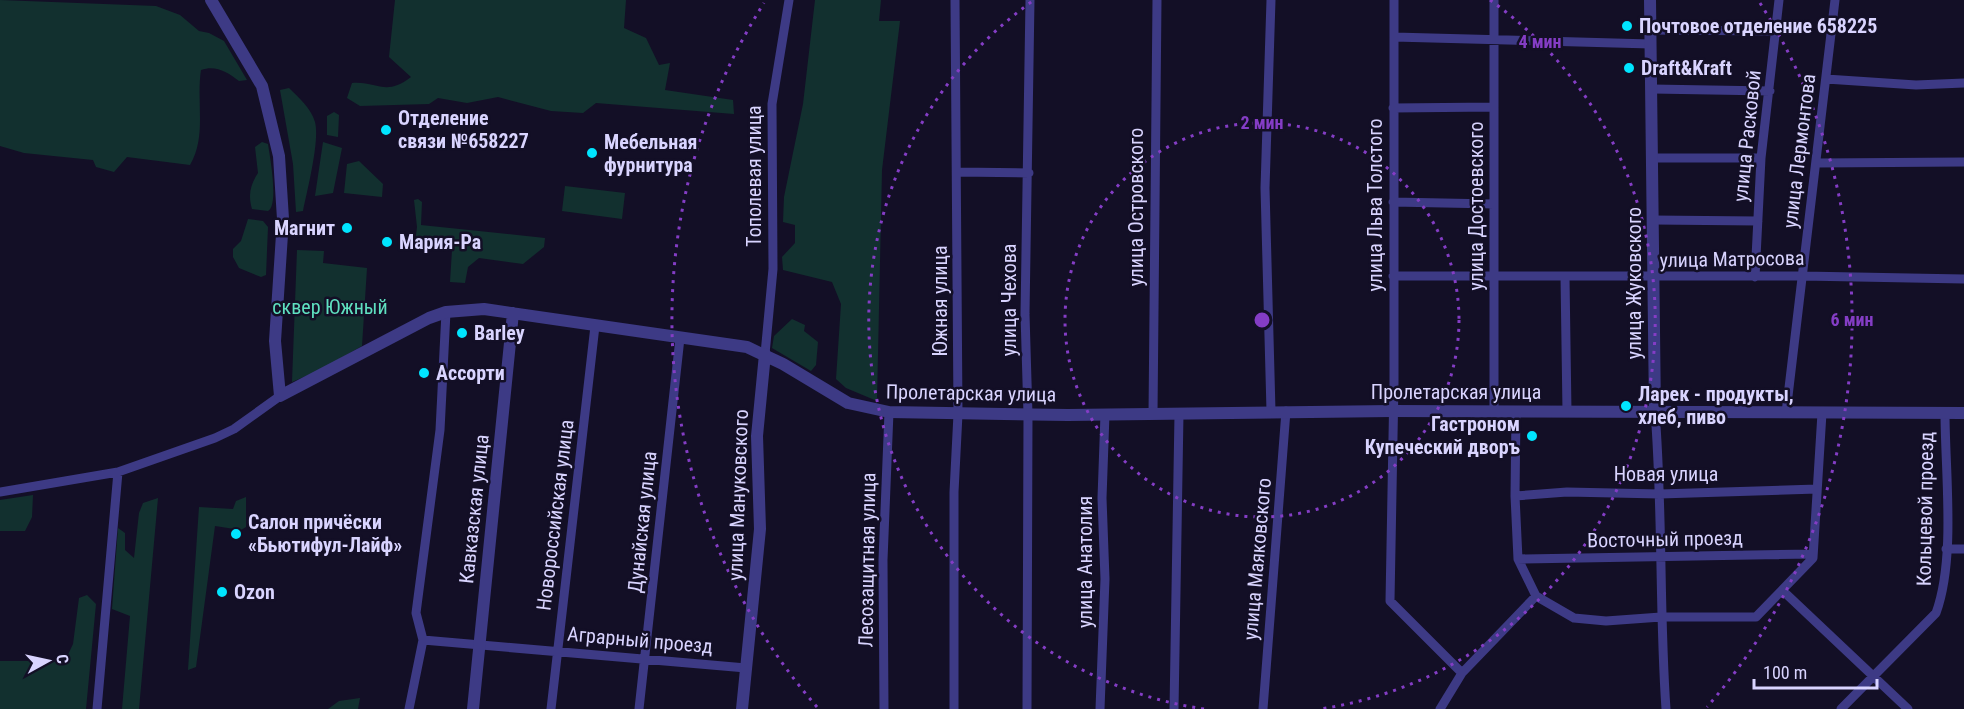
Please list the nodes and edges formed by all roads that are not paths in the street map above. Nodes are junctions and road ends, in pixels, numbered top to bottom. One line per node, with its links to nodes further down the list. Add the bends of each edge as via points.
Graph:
1 (211, 0): 45 (street, via 262,86 279,156 283,219 276,341)
2 (789, 0): 44 (street, Тополевая улица, via 772,104 773,269)
3 (955, 0): 27 (street, Южная улица)
4 (1030, 0): 28 (street, улица Чехова)
5 (1156, 0): 60 (street, улица Островского)
6 (1271, 0): 46 (street, via 1265,188)
7 (1394, 0): 14 (street, улица Льва Толстого)
8 (1494, 0): 15 (street, улица Достоевского)
9 (1650, 0): 12 (street, улица Жуковского)
10 (1779, 0): 13 (street, улица Расковой)
11 (1835, 0): 17 (street, улица Лермонтова)
12 (1650, 30): 13 (street); 16 (street, улица Жуковского)
13 (1776, 32): 20 (street, улица Расковой)
14 (1394, 37): 15 (street); 22 (street, улица Льва Толстого)
15 (1494, 40): 16 (street); 21 (street, улица Достоевского)
16 (1651, 44): 19 (street, улица Жуковского)
17 (1826, 79): 18 (street, via 1916,85); 26 (street, улица Лермонтова)
18 (1964, 83)
19 (1652, 89): 20 (street); 23 (street, улица Жуковского)
20 (1770, 91): 24 (street, улица Расковой)
21 (1494, 107): 22 (street); 30 (street, улица Достоевского)
22 (1393, 108): 29 (street, улица Льва Толстого)
23 (1653, 158): 24 (street); 31 (street, улица Жуковского)
24 (1761, 158): 32 (street, улица Расковой)
25 (1964, 162): 26 (street)
26 (1816, 163): 34 (street, улица Лермонтова)
27 (958, 172): 28 (street); 58 (street, Южная улица)
28 (1029, 173): 62 (street, улица Чехова, via 1025,314)
29 (1393, 202): 30 (street); 33 (street, улица Льва Толстого)
30 (1494, 204): 35 (street, улица Достоевского)
31 (1653, 220): 32 (street); 38 (street, улица Жуковского)
32 (1758, 220): 37 (street, улица Расковой)
33 (1393, 276): 35 (street, улица Матросова); 48 (street, улица Льва Толстого)
34 (1803, 276): 37 (street, улица Матросова); 39 (street, улица Матросова); 54 (street, улица Лермонтова)
35 (1494, 277): 36 (street, улица Матросова); 49 (street, улица Достоевского)
36 (1565, 277): 38 (street, улица Матросова); 52 (street)
37 (1755, 277): 38 (street, улица Матросова)
38 (1654, 278): 53 (street, улица Жуковского)
39 (1964, 279)
40 (446, 312): 41 (street, Пролетарская улица, via 484,309); 45 (street, Пролетарская улица); 76 (street, via 440,430 416,614)
41 (513, 313): 42 (street, Пролетарская улица); 77 (street, Кавказская улица)
42 (596, 326): 43 (street, Пролетарская улица); 78 (street, Новороссийская улица)
43 (680, 338): 44 (street, Пролетарская улица, via 747,347); 79 (street, Дунайская улица)
44 (765, 354): 50 (street, Пролетарская улица, via 848,403); 80 (street, улица Мануковского, via 757,436 760,529)
45 (280, 396): 63 (street, Пролетарская улица, via 215,438)
46 (1271, 411): 47 (street, Пролетарская улица); 61 (street, Пролетарская улица)
47 (1286, 411): 48 (street, Пролетарская улица); 94 (street, улица Маяковского)
48 (1392, 411): 49 (street, Пролетарская улица); 81 (street, улица Льва Толстого, via 1390,601)
49 (1494, 411): 51 (street, Пролетарская улица)
50 (889, 412): 58 (street, Пролетарская улица); 89 (street, Лесозащитная улица)
51 (1516, 412): 52 (street, Пролетарская улица); 67 (street)
52 (1567, 412): 53 (street, Пролетарская улица)
53 (1654, 412): 54 (street, Пролетарская улица); 66 (street, улица Жуковского)
54 (1786, 413): 55 (street, Пролетарская улица)
55 (1822, 413): 56 (street, Пролетарская улица); 64 (street)
56 (1945, 413): 57 (street, Пролетарская улица); 68 (street, Кольцевой проезд)
57 (1964, 413)
58 (958, 414): 62 (street, Пролетарская улица); 90 (street, Южная улица)
59 (1105, 414): 60 (street, Пролетарская улица); 62 (street, Пролетарская улица); 92 (street, улица Анатолия)
60 (1154, 414): 61 (street, Пролетарская улица)
61 (1179, 414): 93 (street)
62 (1028, 415): 91 (street, улица Чехова)
63 (118, 472): 65 (street, Пролетарская улица); 83 (street)
64 (1817, 489): 66 (street, Новая улица); 70 (street)
65 (0, 492)
66 (1660, 494): 67 (street, Новая улица); 71 (street, улица Жуковского)
67 (1515, 496): 72 (street)
68 (1947, 549): 69 (street); 82 (street, Кольцевой проезд, via 1942,596 1936,613)
69 (1964, 549)
70 (1813, 554): 71 (street, Восточный проезд); 73 (street)
71 (1659, 557): 72 (street, Восточный проезд); 75 (street, улица Жуковского)
72 (1518, 559): 74 (street)
73 (1782, 590): 75 (street, via 1756,617); 82 (street)
74 (1536, 596): 75 (street, via 1574,618 1606,621); 81 (street)
75 (1661, 617): 96 (street, улица Жуковского)
76 (423, 640): 77 (street, Аграрный проезд); 84 (street)
77 (479, 644): 78 (street, Аграрный проезд); 85 (street, Кавказская улица)
78 (557, 650): 79 (street, Аграрный проезд); 86 (street, Новороссийская улица)
79 (644, 660): 80 (street, Аграрный проезд); 87 (street, Дунайская улица)
80 (746, 668): 88 (street, улица Мануковского)
81 (1462, 673): 95 (street)
82 (1874, 675): 97 (street, Кольцевой проезд); 98 (street)
83 (97, 709)
84 (409, 709)
85 (473, 709)
86 (551, 709)
87 (639, 709)
88 (742, 709)
89 (884, 709)
90 (954, 709)
91 (1027, 709)
92 (1100, 709)
93 (1174, 709)
94 (1263, 709)
95 (1440, 709)
96 (1666, 709)
97 (1841, 709)
98 (1908, 709)

